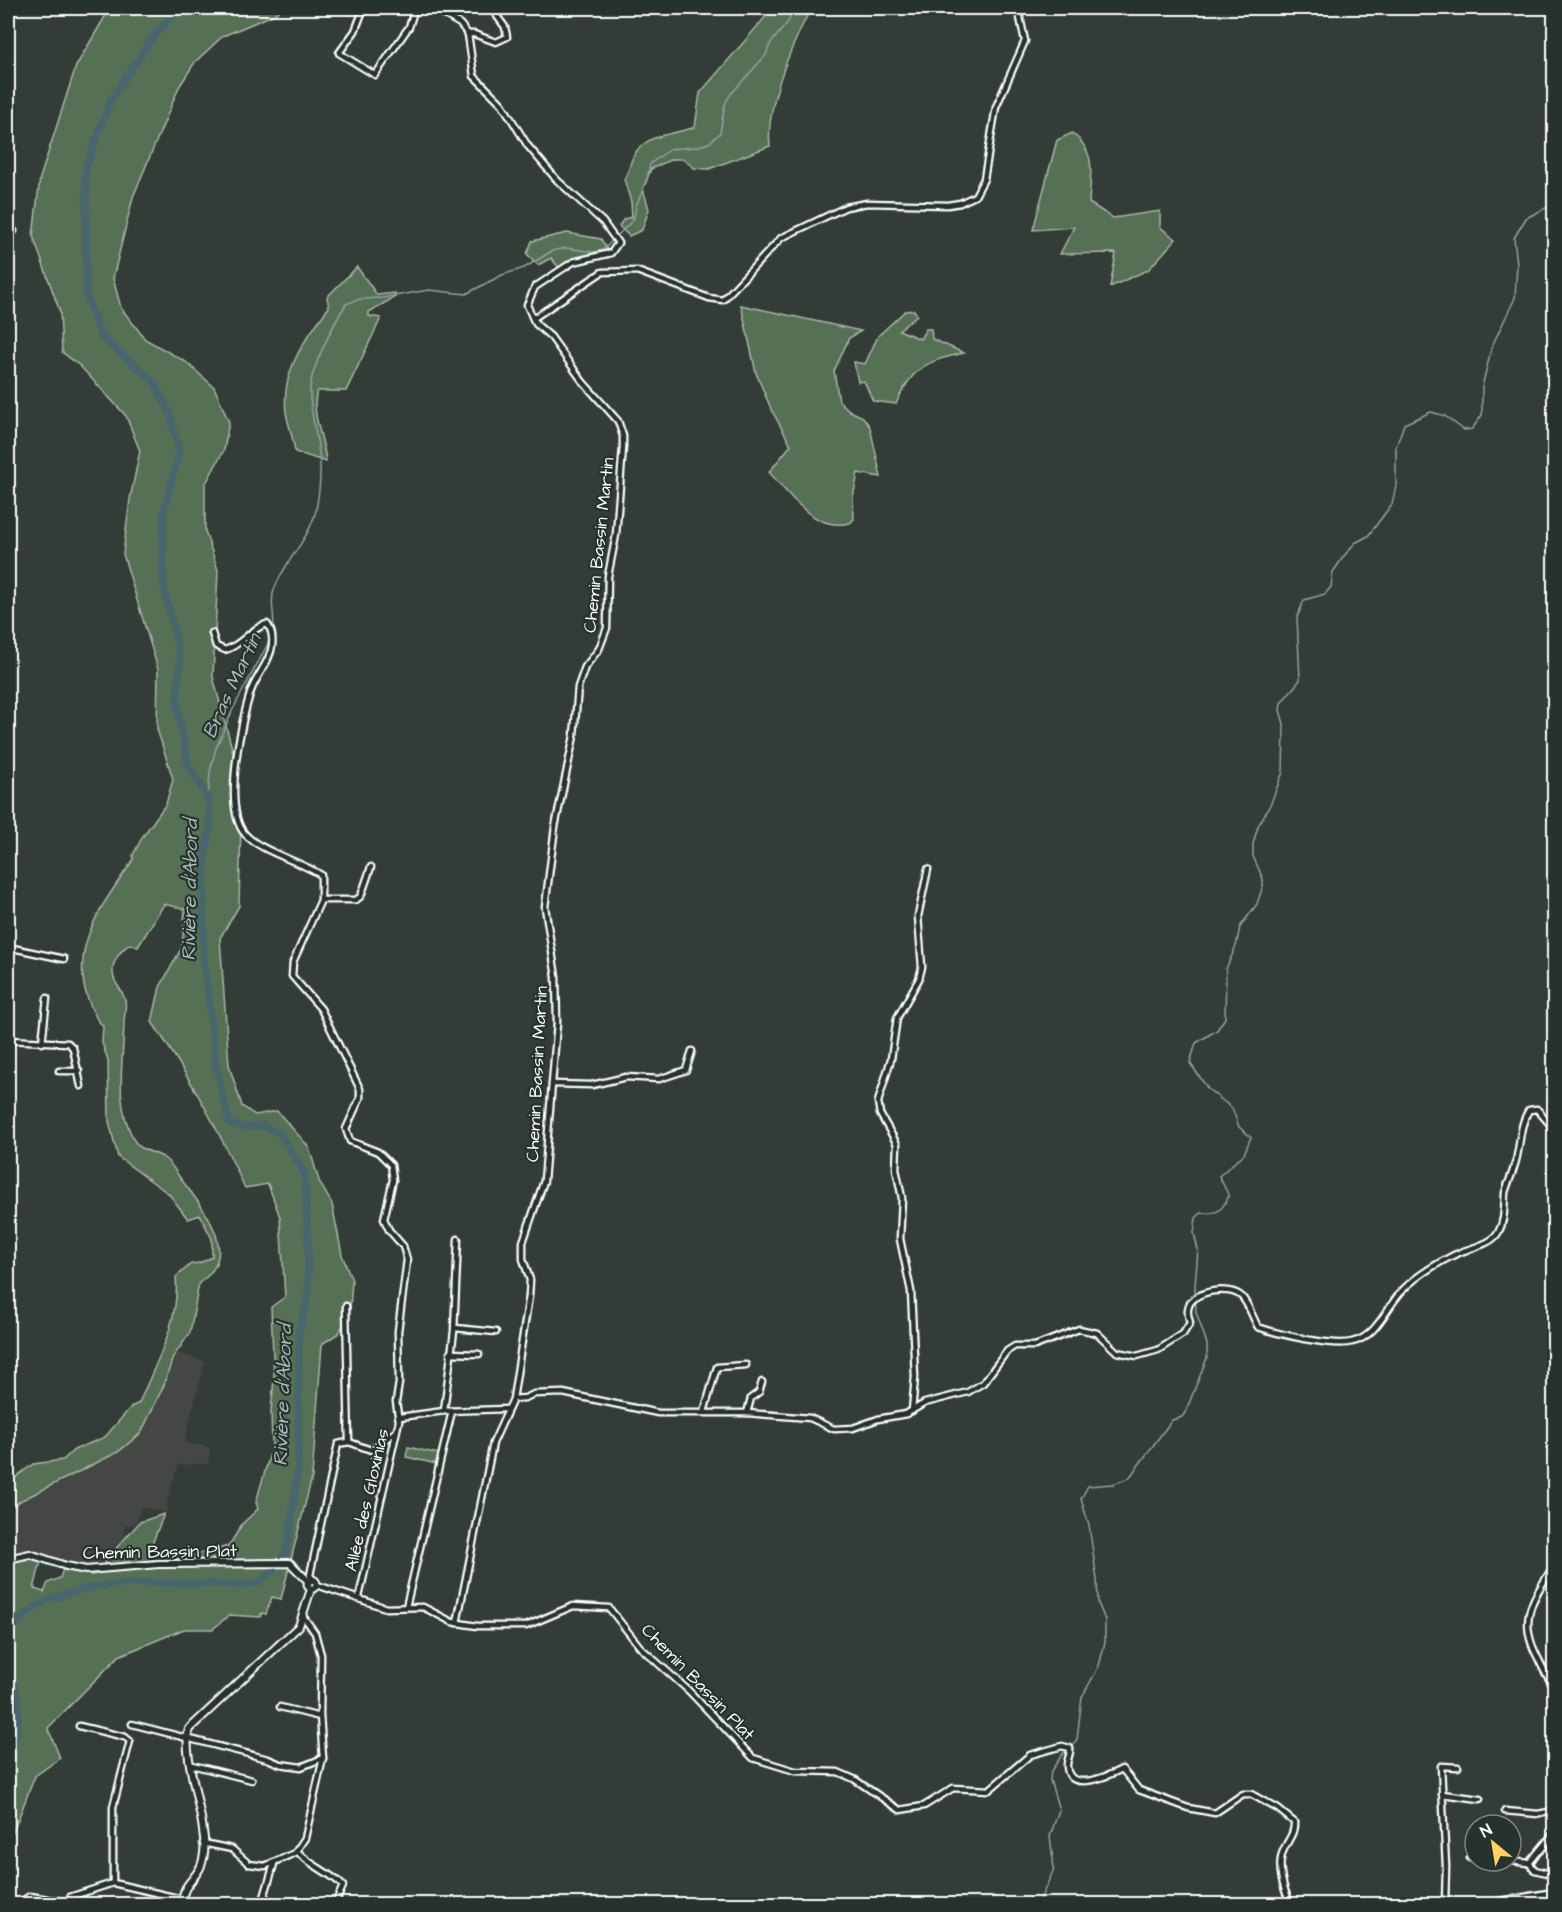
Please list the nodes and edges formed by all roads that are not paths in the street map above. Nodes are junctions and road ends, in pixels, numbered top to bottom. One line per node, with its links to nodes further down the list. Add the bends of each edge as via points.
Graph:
1 (364, 8): 2 (street, via 355,31 339,53 373,75 378,74 409,27)
2 (415, 8)
3 (433, 8): 6 (street, via 460,24)
4 (491, 8): 6 (street, via 506,27 507,37 496,42)
5 (1018, 8): 9 (street, via 1024,45 996,106 984,179 969,200 948,205 867,203 846,207 781,238 723,300 637,271 602,272 535,316)
6 (468, 34): 9 (street, via 474,76 502,104 516,132 535,155 617,240 618,246 611,254 573,262 535,287 527,305)
7 (14, 231): 8 (street)
8 (8, 232)
9 (534, 321): 22 (street, Chemin Bassin Martin, via 618,421 623,436 616,535 608,576 607,628 578,687 578,710 555,827 545,907 557,998)
10 (212, 633): 13 (street, via 216,646 225,650 243,642 262,625 267,624 271,631 272,646 251,690 237,744 236,801 240,826 253,841 321,875)
11 (371, 867): 13 (street, via 356,900)
12 (928, 869): 37 (street, via 918,916 922,967 897,1018 891,1059 878,1102 880,1114 897,1144 896,1169 902,1198 900,1239 911,1291 915,1377)
13 (321, 900): 40 (street, Allée des Gloxinias, via 293,962 291,976 318,1004 360,1089 346,1129 350,1141 378,1152 392,1165 393,1180 384,1219 403,1246 407,1260 398,1331 396,1402)
14 (8, 947): 15 (street)
15 (64, 959)
16 (47, 998): 18 (street)
17 (8, 1040): 18 (street)
18 (42, 1043): 21 (street, via 68,1043)
19 (692, 1051): 22 (street, via 686,1070 668,1077 626,1077 592,1085)
20 (58, 1071): 21 (street)
21 (79, 1071): 23 (street)
22 (552, 1084): 33 (street, Chemin Bassin Martin, via 544,1181 523,1242 530,1288)
23 (81, 1086)
24 (1554, 1129): 37 (street, via 1538,1109 1528,1110 1497,1236 1455,1254 1406,1285 1368,1336 1336,1345 1279,1335 1258,1327 1241,1296 1232,1291 1205,1293 1194,1298 1188,1308 1190,1323 1184,1334 1158,1350 1137,1356 1117,1352 1097,1333 1079,1329 1035,1346 1015,1346 983,1383)
25 (458, 1239): 27 (street)
26 (346, 1306): 42 (street)
27 (455, 1328): 28 (street); 29 (street)
28 (496, 1332)
29 (450, 1353): 30 (street); 35 (street)
30 (479, 1354)
31 (746, 1365): 38 (street, via 717,1367)
32 (762, 1382): 39 (street)
33 (513, 1399): 34 (street, Chemin Bassin Martin); 38 (street, via 563,1393 658,1413)
34 (508, 1409): 36 (street); 49 (street, Chemin Bassin Martin, via 493,1443)
35 (444, 1411): 36 (street); 40 (street)
36 (452, 1411): 47 (street)
37 (912, 1411): 39 (street, via 853,1428 834,1429 810,1418)
38 (704, 1412): 39 (street)
39 (747, 1413)
40 (400, 1417): 41 (street, Allée des Gloxinias)
41 (395, 1432): 42 (street, via 371,1450); 46 (street, Allée des Gloxinias)
42 (349, 1442): 45 (street, via 340,1442 335,1451 310,1575)
43 (8, 1559): 45 (street, Chemin Bassin Plat, via 30,1554 87,1570 159,1564 290,1563)
44 (1554, 1568): 50 (street, via 1535,1598 1526,1632)
45 (312, 1584): 46 (street, Chemin Bassin Plat); 48 (street)
46 (359, 1597): 47 (street, Chemin Bassin Plat, via 386,1608)
47 (406, 1607): 49 (street, Chemin Bassin Plat, via 423,1607)
48 (303, 1616): 52 (street, via 315,1633 321,1655); 55 (street, via 289,1637 191,1726)
49 (457, 1623): 81 (street, Chemin Bassin Plat, via 526,1626 573,1606 609,1608 650,1658 689,1691 753,1758 795,1771 838,1772 900,1809 924,1806 949,1789 993,1789 1026,1756 1065,1746 1071,1753 1067,1770 1076,1779 1093,1782 1122,1769 1139,1790 1204,1813 1221,1811 1243,1794 1251,1794 1294,1822 1281,1857)
50 (1554, 1685)
51 (280, 1707): 52 (street)
52 (320, 1717): 56 (street)
53 (132, 1724): 55 (street)
54 (79, 1726): 71 (street, via 130,1741 113,1807)
55 (187, 1739): 56 (street, via 301,1767); 57 (street)
56 (323, 1758): 66 (street, via 310,1822)
57 (192, 1766): 59 (street); 65 (street)
58 (1458, 1767): 60 (street, via 1441,1766)
59 (252, 1780)
60 (1442, 1794): 61 (street); 82 (street)
61 (1480, 1799)
62 (1505, 1810): 63 (street, via 1538,1814)
63 (1554, 1811)
64 (1554, 1833): 68 (street)
65 (203, 1843): 69 (street, via 232,1849 249,1864); 76 (street, via 201,1866 185,1886)
66 (297, 1851): 69 (street); 80 (street, via 342,1886)
67 (1523, 1862): 68 (street)
68 (1529, 1863): 70 (street, via 1535,1870)
69 (274, 1864): 79 (street)
70 (1554, 1875)
71 (113, 1883): 74 (street); 76 (street)
72 (1554, 1892): 73 (street)
73 (1548, 1894): 77 (street); 84 (street)
74 (70, 1897)
75 (66, 1902): 78 (street, via 30,1896)
76 (182, 1902)
77 (1502, 1903): 83 (street)
78 (25, 1905)
79 (262, 1905)
80 (335, 1905)
81 (1291, 1905)
82 (1445, 1905)
83 (1482, 1905)
84 (1544, 1905)

